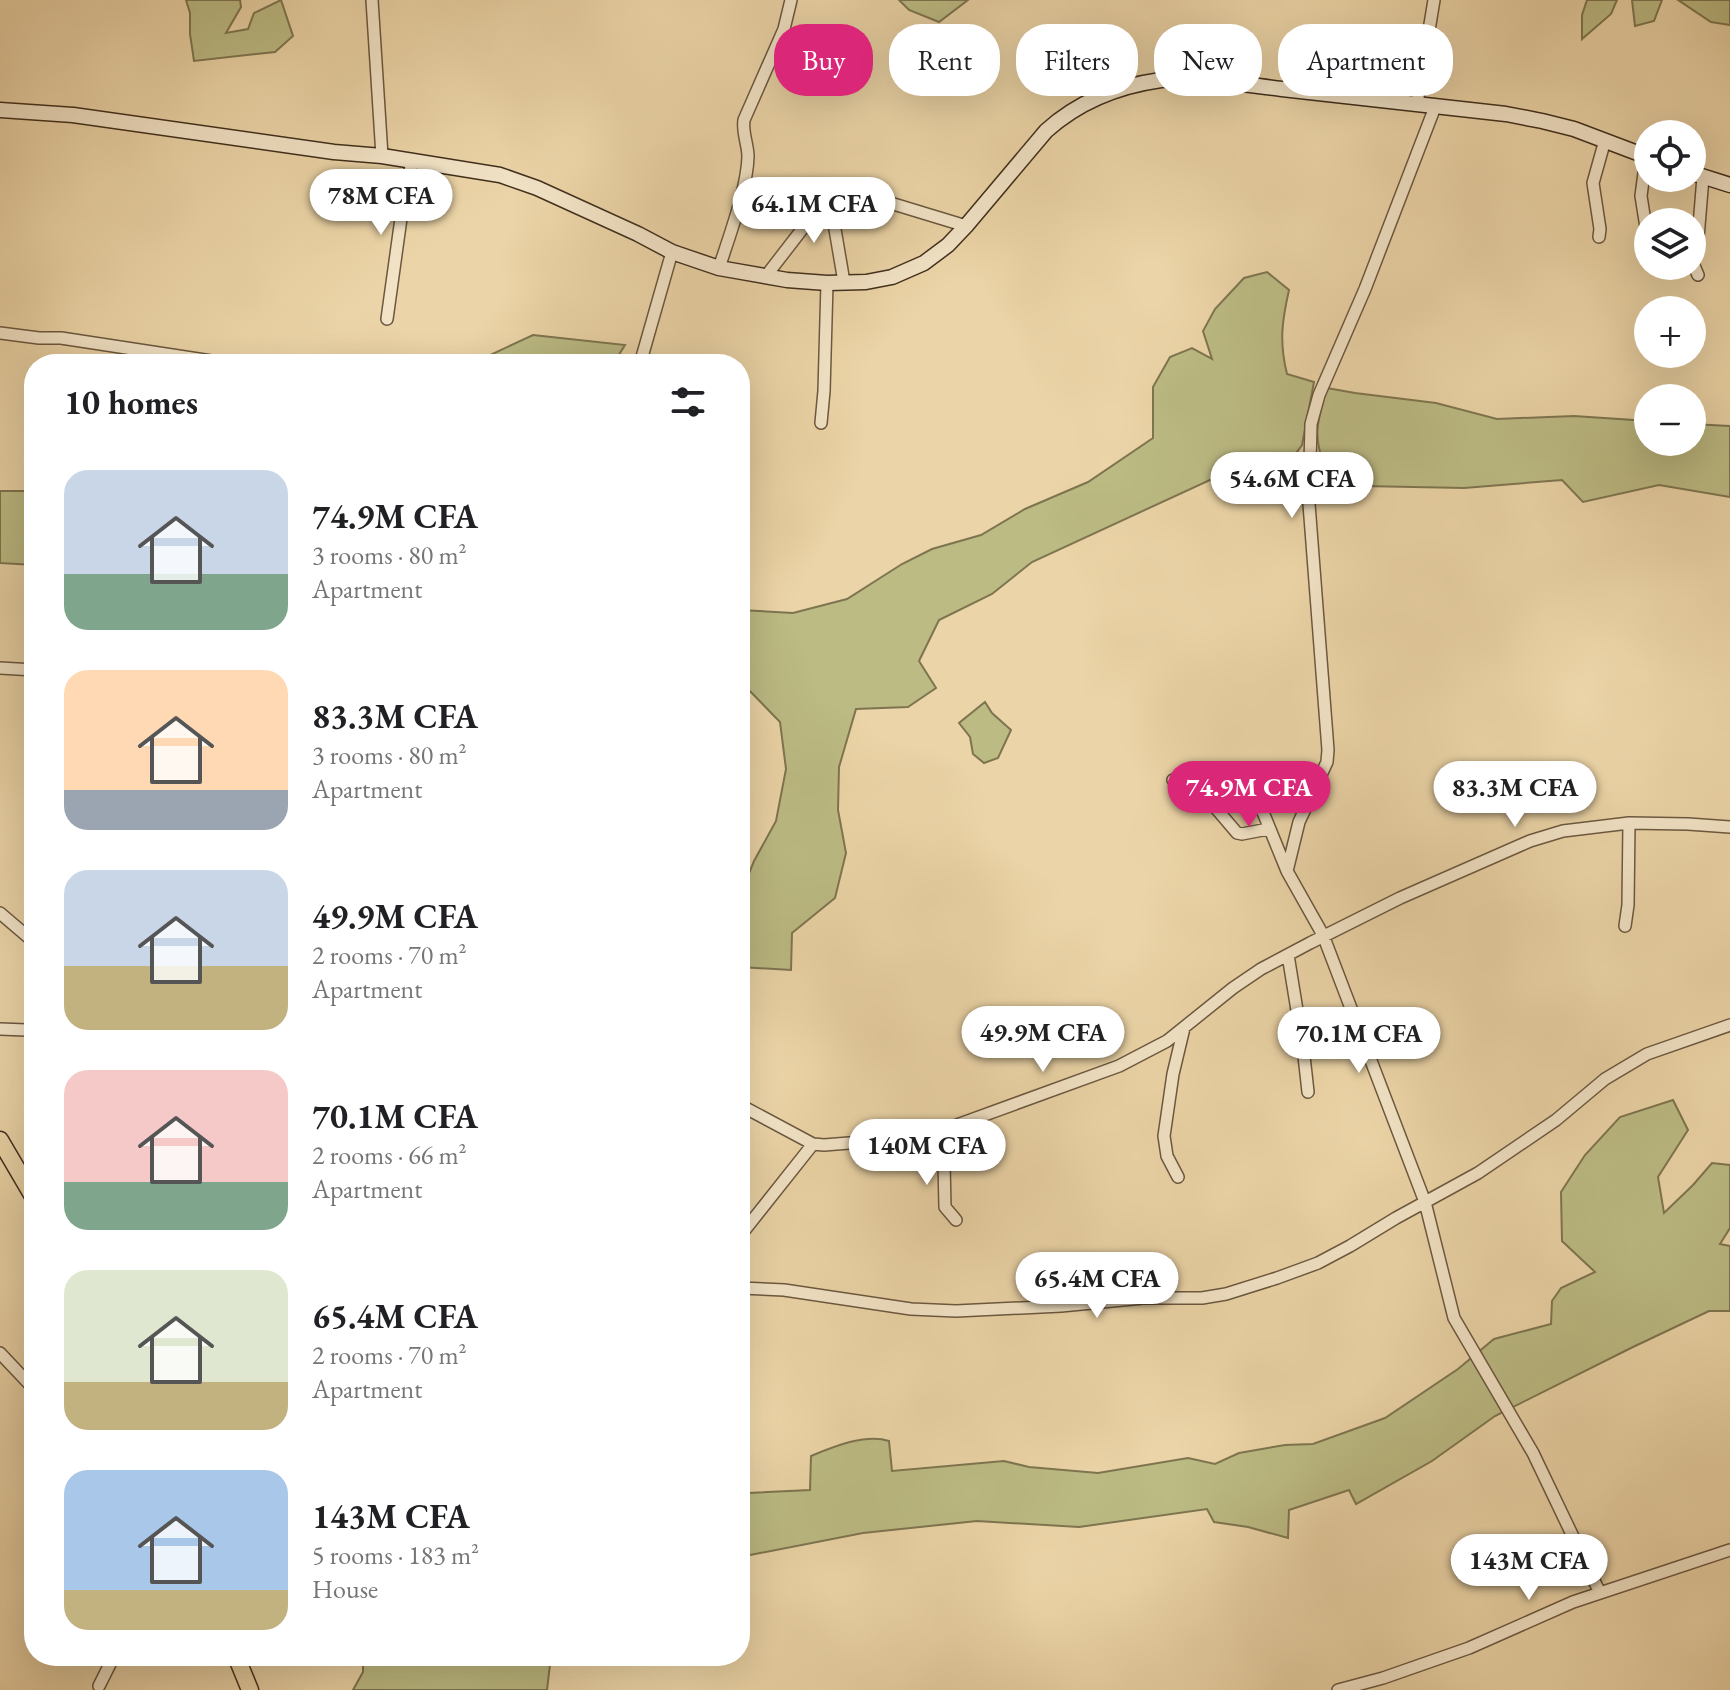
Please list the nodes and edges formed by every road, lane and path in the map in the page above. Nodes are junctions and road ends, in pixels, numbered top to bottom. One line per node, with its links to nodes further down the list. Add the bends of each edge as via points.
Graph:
1 (372, 0): 11 (street)
2 (791, 0): 4 (street)
3 (1434, 0): 6 (street)
4 (785, 24)
5 (774, 52): 19 (street, via 744,120 748,159)
6 (1417, 103): 7 (street); 16 (street, via 1199,81 1162,80 1106,93 1046,131)
7 (1435, 107): 9 (street, via 1506,114); 35 (street, via 1311,424 1309,504 1328,750 1299,822)
8 (0, 110): 11 (street)
9 (1605, 140): 10 (street); 17 (street, via 1593,183)
10 (1634, 151)
11 (382, 156): 12 (street)
12 (412, 162): 18 (street, via 500,175); 23 (street)
13 (1706, 178): 14 (street)
14 (1730, 185)
15 (829, 194): 16 (street, via 844,186); 20 (street); 21 (street)
16 (966, 226): 21 (street, via 924,263 892,277)
17 (1599, 237)
18 (672, 252): 19 (street); 26 (street)
19 (719, 268): 20 (street)
20 (766, 276): 22 (street)
21 (844, 282): 22 (street)
22 (827, 283): 27 (street)
23 (387, 319)
24 (0, 333): 25 (street)
25 (166, 354)
26 (643, 354)
27 (821, 423)
28 (0, 668): 29 (street)
29 (24, 669)
30 (1247, 773): 34 (street)
31 (1173, 780): 34 (street, via 1214,806 1237,833)
32 (1629, 823): 33 (street); 37 (street); 39 (street, via 1530,841)
33 (1730, 827)
34 (1268, 829): 35 (street)
35 (1287, 871): 39 (street)
36 (0, 913): 38 (street)
37 (1625, 926)
38 (24, 933)
39 (1323, 935): 40 (street); 52 (street)
40 (1288, 955): 42 (street, via 1233,988); 45 (street)
41 (1730, 1025): 52 (street, via 1647,1054 1478,1173)
42 (1184, 1028): 47 (street, via 1119,1066); 50 (street, via 1164,1136)
43 (0, 1029): 44 (street)
44 (24, 1030)
45 (1308, 1092)
46 (750, 1110): 49 (street)
47 (938, 1132): 49 (street); 53 (street, via 945,1207)
48 (0, 1140): 51 (main road)
49 (813, 1144): 54 (street)
50 (1178, 1177)
51 (24, 1181)
52 (1425, 1202): 55 (street, via 1318,1263 1202,1298 956,1311); 59 (street, via 1454,1318 1533,1453)
53 (956, 1220)
54 (750, 1223)
55 (750, 1288)
56 (0, 1353): 57 (street)
57 (24, 1378)
58 (1730, 1550): 59 (street)
59 (1600, 1593): 64 (street, via 1469,1648)
60 (109, 1666): 62 (street)
61 (240, 1666): 63 (main road)
62 (99, 1686)
63 (250, 1690)
64 (1338, 1690)

